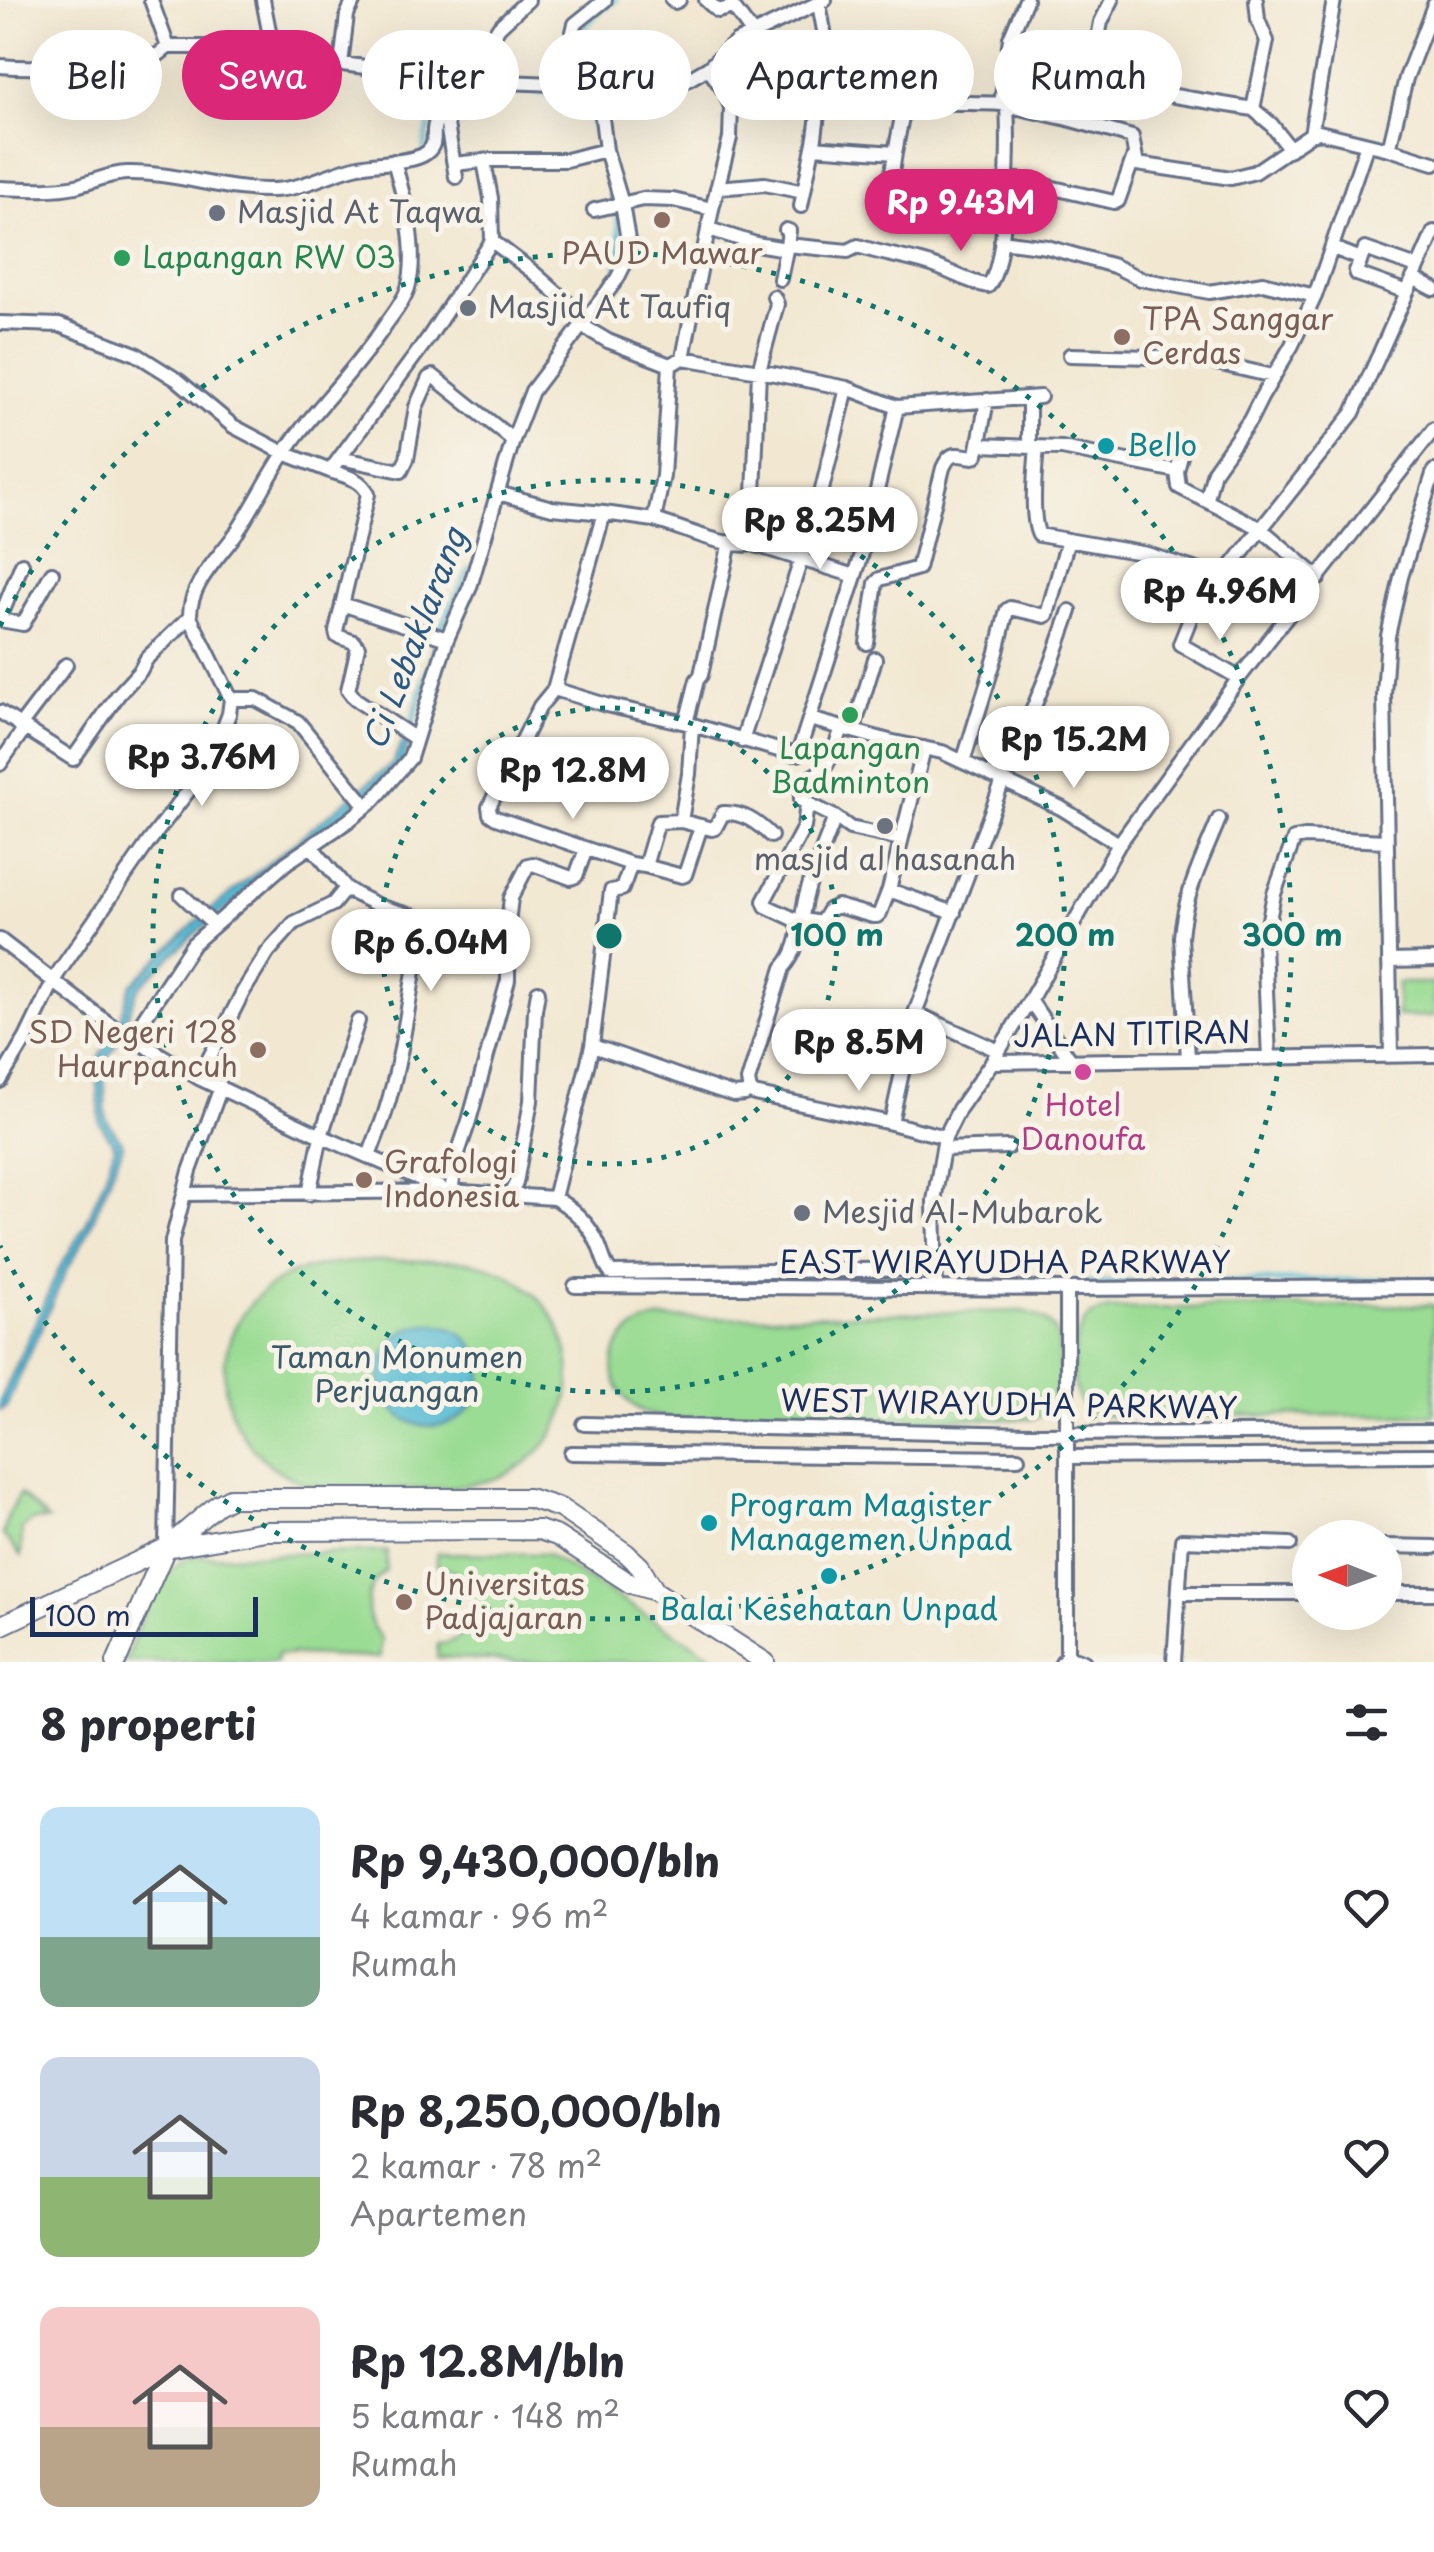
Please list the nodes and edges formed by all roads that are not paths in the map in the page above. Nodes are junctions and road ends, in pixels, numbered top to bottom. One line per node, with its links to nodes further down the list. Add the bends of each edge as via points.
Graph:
1 (151, 0): 19 (street)
2 (262, 0): 13 (street)
3 (354, 0): 21 (street)
4 (528, 0): 14 (street)
5 (605, 0): 25 (street, via 576,24 554,84)
6 (706, 0): 15 (street, via 722,11 734,6)
7 (1026, 0): 18 (street)
8 (1112, 0): 26 (street, via 1090,80)
9 (1256, 0): 26 (street, via 1267,41)
10 (1334, 0): 33 (street)
11 (822, 2): 16 (street); 17 (street)
12 (1434, 5): 37 (street)
13 (269, 30)
14 (497, 30)
15 (750, 30)
16 (762, 30)
17 (824, 30)
18 (1013, 30)
19 (168, 47): 20 (street); 23 (street, via 158,55 66,66)
20 (182, 47)
21 (342, 56)
22 (711, 65): 24 (street)
23 (0, 66)
24 (708, 68): 38 (street, via 677,84 615,96 602,118); 47 (street, via 732,107)
25 (519, 83)
26 (1253, 109): 36 (street)
27 (436, 120): 41 (street, via 426,153)
28 (449, 120): 42 (street, via 455,171)
29 (817, 120): 35 (street)
30 (900, 120): 39 (street)
31 (1006, 120): 44 (street)
32 (1066, 120): 40 (street, via 1132,137)
33 (1311, 134): 34 (street); 36 (street)
34 (1367, 144): 37 (street); 57 (street)
35 (813, 147): 39 (street); 47 (street, via 802,199 766,184)
36 (1290, 149): 40 (street, via 1255,172 1231,178 1149,167)
37 (1389, 149): 43 (street)
38 (601, 152): 42 (street, via 566,160); 48 (street)
39 (895, 153): 45 (street)
40 (1134, 156): 44 (street, via 1114,202)
41 (394, 160): 46 (street, via 270,190 128,173 54,189); 78 (street, via 410,227 408,288 364,356)
42 (484, 161): 54 (street)
43 (1434, 163)
44 (1006, 177): 55 (street)
45 (891, 179)
46 (0, 188)
47 (717, 188): 49 (street)
48 (619, 205): 49 (street, via 673,200); 50 (street); 64 (street, via 629,246 625,263)
49 (712, 209): 51 (street)
50 (594, 210)
51 (709, 230): 56 (street); 67 (street)
52 (786, 230): 56 (street)
53 (1434, 232): 60 (street)
54 (492, 241): 64 (street); 79 (street)
55 (1001, 241): 56 (street, via 988,286 858,246); 62 (street, via 1209,292 1263,284)
56 (786, 247): 59 (street)
57 (1333, 248): 58 (street); 62 (street)
58 (1360, 259): 60 (street, via 1366,250); 60 (street, via 1357,274)
59 (780, 278)
60 (1412, 279): 61 (street); 88 (street, via 1353,413)
61 (1434, 289)
62 (1315, 296): 69 (street)
63 (774, 297): 68 (street)
64 (583, 319): 67 (street, via 608,340); 74 (street)
65 (0, 322): 78 (street, via 59,325 136,354 233,426)
66 (1070, 354): 69 (street, via 1195,358)
67 (676, 361): 68 (street); 87 (street)
68 (759, 371): 70 (street); 91 (street)
69 (1273, 376): 84 (street, via 1214,471)
70 (847, 388): 72 (street); 114 (street, via 816,514)
71 (987, 400): 72 (street); 75 (street); 77 (street, via 1034,398)
72 (897, 407): 95 (street)
73 (1434, 430): 96 (street)
74 (509, 437): 79 (street, via 432,376 416,407 401,471); 83 (street)
75 (980, 445): 77 (street); 102 (street, via 974,457 948,456 918,568 876,583)
76 (1184, 445): 81 (street)
77 (1033, 447): 81 (street); 89 (street, via 1036,531)
78 (284, 453): 80 (street); 99 (street, via 198,586)
79 (340, 458): 80 (street)
80 (330, 471): 97 (street, via 356,480 368,494)
81 (1177, 471): 84 (street, via 1180,487)
82 (1434, 471): 85 (street)
83 (498, 493): 86 (street); 101 (street, via 470,587)
84 (1207, 499): 88 (street)
85 (1429, 506): 127 (street, via 1400,578 1388,636)
86 (604, 513): 87 (street); 106 (street)
87 (654, 520): 90 (street)
88 (1260, 528): 93 (street, via 1222,578); 96 (street)
89 (1068, 540): 93 (street); 116 (street, via 1048,615 1007,610)
90 (730, 542): 91 (street); 110 (street)
91 (752, 544): 95 (street)
92 (22, 564): 100 (street)
93 (1186, 567): 105 (street, via 1196,598 1180,644)
94 (52, 573): 100 (street, via 23,624)
95 (854, 576): 109 (street)
96 (1319, 578): 105 (street)
97 (342, 604): 101 (street); 113 (street, via 336,634 358,648 348,690)
98 (1070, 611): 118 (street)
99 (190, 617): 107 (street); 111 (street, via 147,658 73,759)
100 (0, 619)
101 (441, 637): 113 (street)
102 (867, 643)
103 (875, 660): 112 (street)
104 (66, 666): 111 (street)
105 (1239, 678): 128 (street)
106 (554, 689): 110 (street); 130 (street, via 490,814)
107 (231, 699): 119 (street, via 256,699 298,722); 141 (street, via 210,763)
108 (0, 712): 111 (street)
109 (810, 719): 112 (street); 114 (street, via 798,754)
110 (689, 724): 114 (street); 123 (street)
111 (22, 728): 117 (street)
112 (848, 730): 115 (street); 120 (street, via 824,768 806,778)
113 (411, 736): 119 (street, via 410,758)
114 (742, 741)
115 (924, 748): 116 (street); 126 (street)
116 (963, 762): 118 (street)
117 (0, 764)
118 (1002, 779): 128 (street); 135 (street)
119 (360, 799): 129 (street)
120 (806, 804): 121 (street); 137 (street, via 804,828 764,901)
121 (835, 816): 126 (street, via 850,828); 137 (street)
122 (1219, 818): 152 (street, via 1182,918)
123 (681, 822): 124 (street); 131 (street, via 658,822)
124 (701, 826): 125 (street, via 716,828 723,813 735,813); 131 (street, via 685,875)
125 (771, 836)
126 (900, 840): 133 (street)
127 (1385, 841): 140 (street); 151 (street, via 1294,840 1264,946)
128 (1119, 844): 143 (street)
129 (311, 846): 132 (street); 136 (street)
130 (586, 849): 131 (street); 163 (street, via 571,878 528,865 511,898 508,980)
131 (638, 865): 147 (street, via 622,889 611,892)
132 (346, 888): 154 (street, via 332,904 294,924 268,952); 162 (street, via 415,917 420,926 396,1066)
133 (889, 890): 135 (street); 137 (street, via 877,916 838,906 821,922)
134 (182, 895): 136 (street)
135 (954, 912): 144 (street)
136 (209, 921): 146 (street)
137 (802, 924): 156 (street)
138 (0, 940): 141 (street)
139 (1434, 960): 140 (street)
140 (1388, 961): 150 (street)
141 (54, 980): 146 (street); 155 (street)
142 (538, 992): 166 (street, via 531,1100)
143 (1030, 1000): 149 (street); 153 (street)
144 (915, 1013): 149 (street); 158 (street)
145 (358, 1021): 159 (street)
146 (129, 1037): 154 (street)
147 (592, 1046): 156 (street, via 734,1095); 167 (street)
148 (1434, 1054): 150 (street, JALAN TITIRAN)
149 (995, 1056): 153 (street, JALAN TITIRAN); 160 (street, JALAN TITIRAN)
150 (1391, 1056): 151 (street, JALAN TITIRAN)
151 (1269, 1058): 152 (street, JALAN TITIRAN)
152 (1188, 1060): 153 (street, JALAN TITIRAN)
153 (1071, 1062)
154 (199, 1078): 157 (street)
155 (0, 1081)
156 (749, 1086): 158 (street, via 754,1094)
157 (221, 1088): 159 (street); 164 (street)
158 (891, 1122): 160 (street)
159 (321, 1136): 162 (street); 165 (street)
160 (944, 1143): 161 (street); 168 (street, JALAN TITIRAN, via 934,1201)
161 (1008, 1148)
162 (370, 1157): 163 (street)
163 (450, 1192): 165 (street); 166 (street)
164 (185, 1194): 165 (street); 183 (street, via 170,1260)
165 (309, 1194)
166 (510, 1195): 167 (street)
167 (554, 1198): 168 (street, via 584,1222 611,1274)
168 (936, 1269): 171 (street, JALAN TITIRAN)
169 (575, 1286): 171 (street, EAST WIRAYUDHA PARKWAY)
170 (1434, 1286): 172 (street, EAST WIRAYUDHA PARKWAY)
171 (936, 1288): 172 (street, EAST WIRAYUDHA PARKWAY)
172 (1067, 1289): 175 (street)
173 (584, 1424): 175 (street, WEST WIRAYUDHA PARKWAY)
174 (1434, 1432): 175 (street, WEST WIRAYUDHA PARKWAY)
175 (1067, 1434): 178 (street)
176 (572, 1453): 179 (street)
177 (1434, 1455): 178 (street)
178 (1074, 1457): 190 (street)
179 (1018, 1458)
180 (1290, 1544): 185 (street, via 1183,1538)
181 (1402, 1546): 182 (street)
182 (1434, 1546)
183 (166, 1548): 184 (main road, via 266,1531 539,1530); 184 (main road, via 230,1498 529,1498 560,1508 626,1554); 189 (main road); 192 (main road)
184 (655, 1591): 191 (main road)
185 (1179, 1592): 186 (street); 194 (street)
186 (1292, 1593)
187 (1402, 1593): 188 (street)
188 (1434, 1594)
189 (0, 1626)
190 (1064, 1659): 193 (street)
191 (759, 1660)
192 (116, 1662)
193 (1084, 1662)
194 (1174, 1662)

